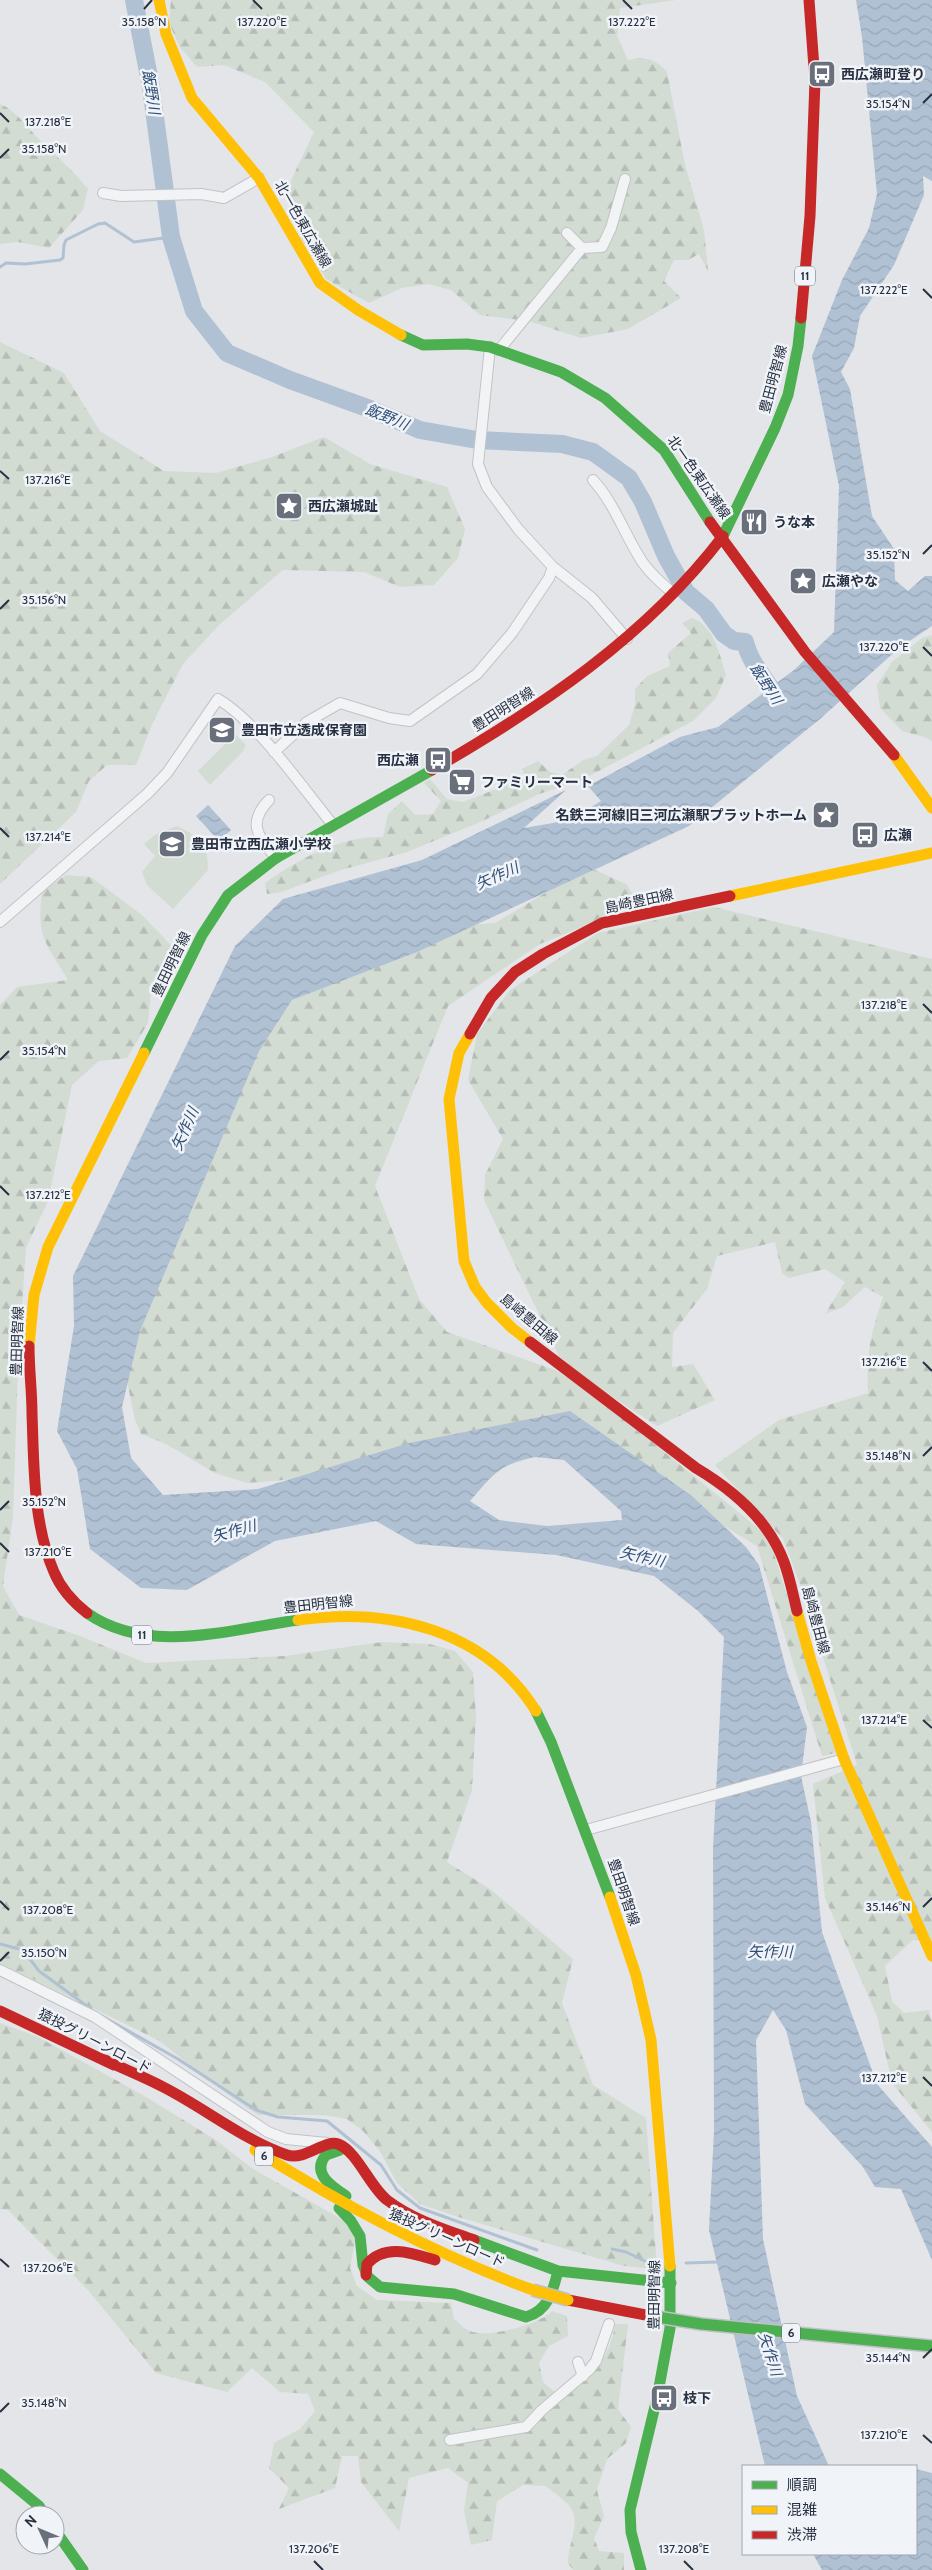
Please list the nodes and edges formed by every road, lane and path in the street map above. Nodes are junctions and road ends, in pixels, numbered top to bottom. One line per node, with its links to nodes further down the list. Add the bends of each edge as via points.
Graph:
1 (159, 0): 3 (main road, 北一色東広瀬線, via 166,34 192,98)
2 (809, 0): 10 (main road, 豊田明智線 / 11, via 816,81 810,216 798,346 788,395)
3 (259, 178): 5 (street, via 224,198 201,194 120,196); 8 (main road, 北一色東広瀬線, via 310,269 332,293 414,342 423,345 467,344)
4 (625, 179): 7 (street, via 602,247)
5 (103, 193)
6 (567, 233): 7 (street)
7 (582, 248): 8 (street)
8 (495, 349): 10 (main road, 北一色東広瀬線, via 561,372 605,398 664,450); 11 (street, via 481,423 478,464 487,487 518,529)
9 (593, 480): 12 (street, via 624,526 643,562)
10 (723, 537): 12 (main road, 豊田明智線 / 11); 16 (main road, 北一色東広瀬線, via 790,631 904,767)
11 (553, 567): 13 (street, via 592,598); 14 (street, via 512,633 477,674 418,716 404,721 340,703 307,722)
12 (674, 592): 13 (main road, 豊田明智線 / 11)
13 (627, 638): 17 (main road, 豊田明智線 / 11, via 564,688 504,729)
14 (274, 752): 17 (street); 20 (street, via 230,706 218,699 168,772 147,794)
15 (269, 800): 19 (street, via 257,816 256,827)
16 (932, 808)
17 (333, 825): 19 (main road, 豊田明智線 / 11)
18 (932, 853): 21 (main road, 島崎豊田線, via 602,923 515,972 491,998 459,1053 450,1098 464,1261 475,1287 512,1328 716,1480 759,1518 778,1546 784,1562)
19 (276, 858): 22 (main road, 豊田明智線 / 11, via 228,895 202,935 52,1238 36,1278 29,1337 33,1431 38,1502 54,1572 68,1595 87,1614 112,1628 154,1637 354,1615 392,1617 440,1632 492,1662 528,1699 549,1738)
20 (0, 922)
21 (839, 1760): 22 (street); 23 (main road, 島崎豊田線)
22 (586, 1830): 34 (main road, 豊田明智線 / 11, via 646,2006)
23 (932, 1956)
24 (0, 1970): 27 (street, via 95,2017 268,2132 286,2139)
25 (0, 2011): 26 (main road, 猿投グリーンロード / 6)
26 (105, 2060): 27 (main road, via 167,2089 267,2147 290,2156 308,2154); 29 (main road, 猿投グリーンロード / 6)
27 (332, 2143): 28 (main road, via 344,2146)
28 (356, 2162): 30 (main road, via 345,2152 334,2150 325,2155 320,2172 344,2195); 31 (main road, via 378,2192 407,2214)
29 (326, 2194): 30 (main road, 猿投グリーンロード / 6); 33 (main road, via 356,2227 361,2242 362,2268)
30 (444, 2256): 32 (main road, 猿投グリーンロード / 6)
31 (558, 2271): 33 (main road, via 546,2305 537,2314 526,2317 454,2294 380,2287); 34 (main road)
32 (481, 2272): 33 (main road, via 388,2251 369,2260 366,2269); 36 (main road, 猿投グリーンロード / 6, bridge, via 568,2300 651,2316 701,2324)
33 (368, 2280)
34 (671, 2283): 44 (main road, 豊田明智線 / 11, via 670,2328 630,2510 631,2532)
35 (609, 2324): 38 (street, via 596,2361)
36 (932, 2346)
37 (578, 2362): 38 (street)
38 (583, 2376): 39 (street, via 526,2427)
39 (450, 2440)
40 (0, 2474): 41 (main road)
41 (38, 2505)
42 (65, 2544): 43 (main road)
43 (83, 2570)
44 (641, 2570)

